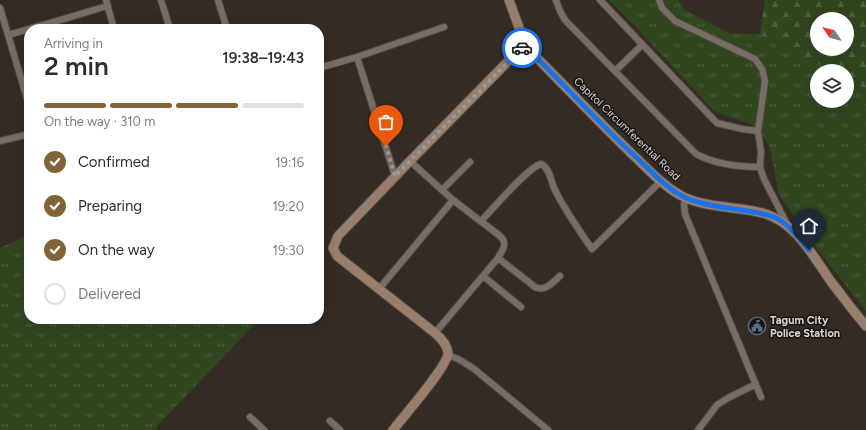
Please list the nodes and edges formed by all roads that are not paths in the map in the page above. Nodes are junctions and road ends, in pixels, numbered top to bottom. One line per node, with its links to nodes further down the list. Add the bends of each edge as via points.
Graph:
1 (161, 0): 12 (street)
2 (218, 0): 13 (street)
3 (509, 0): 17 (street, Capitol Circumferential Road)
4 (556, 0): 21 (street, via 565,20)
5 (600, 0): 18 (street)
6 (659, 0): 23 (street, via 662,8 675,21 755,59 762,69 765,81)
7 (107, 3): 9 (street); 11 (street)
8 (0, 8): 16 (street)
9 (57, 22): 10 (street)
10 (49, 24)
11 (113, 24)
12 (168, 24)
13 (225, 24)
14 (444, 27): 19 (street)
15 (24, 30): 16 (street)
16 (8, 34): 22 (street)
17 (525, 44): 26 (street); 30 (street, Capitol Circumferential Road, via 616,139)
18 (642, 45): 21 (street); 23 (street, via 717,123)
19 (357, 57): 20 (street); 29 (street)
20 (324, 67)
21 (616, 70): 28 (street, via 696,154 707,160)
22 (24, 88)
23 (758, 131): 28 (street)
24 (24, 135): 25 (street)
25 (0, 141)
26 (410, 161): 29 (street); 31 (street)
27 (470, 162): 31 (street)
28 (760, 167): 35 (street)
29 (395, 176): 39 (street, via 338,236 333,248 337,256)
30 (661, 181): 32 (street, Capitol Circumferential Road); 34 (street, via 592,249 554,188 546,167 541,164 529,171)
31 (442, 190): 33 (street)
32 (687, 198): 35 (street, Capitol Circumferential Road, via 701,203 766,214); 44 (street, via 684,204 685,214)
33 (453, 200): 34 (street); 39 (street)
34 (481, 221): 36 (street, via 505,243)
35 (789, 227): 41 (street, Capitol Circumferential Road)
36 (498, 258): 37 (street); 38 (street, via 539,289 549,286)
37 (483, 276): 40 (street); 42 (street)
38 (560, 276)
39 (379, 289): 42 (street)
40 (521, 307)
41 (866, 326)
42 (435, 333): 43 (street, via 443,340)
43 (448, 354): 48 (street, via 440,371); 51 (street, via 473,368)
44 (756, 384): 45 (street); 52 (street, via 717,405)
45 (761, 396)
46 (250, 417): 49 (street)
47 (330, 421): 50 (street)
48 (395, 429)
49 (264, 430)
50 (340, 430)
51 (548, 430)
52 (698, 430)

